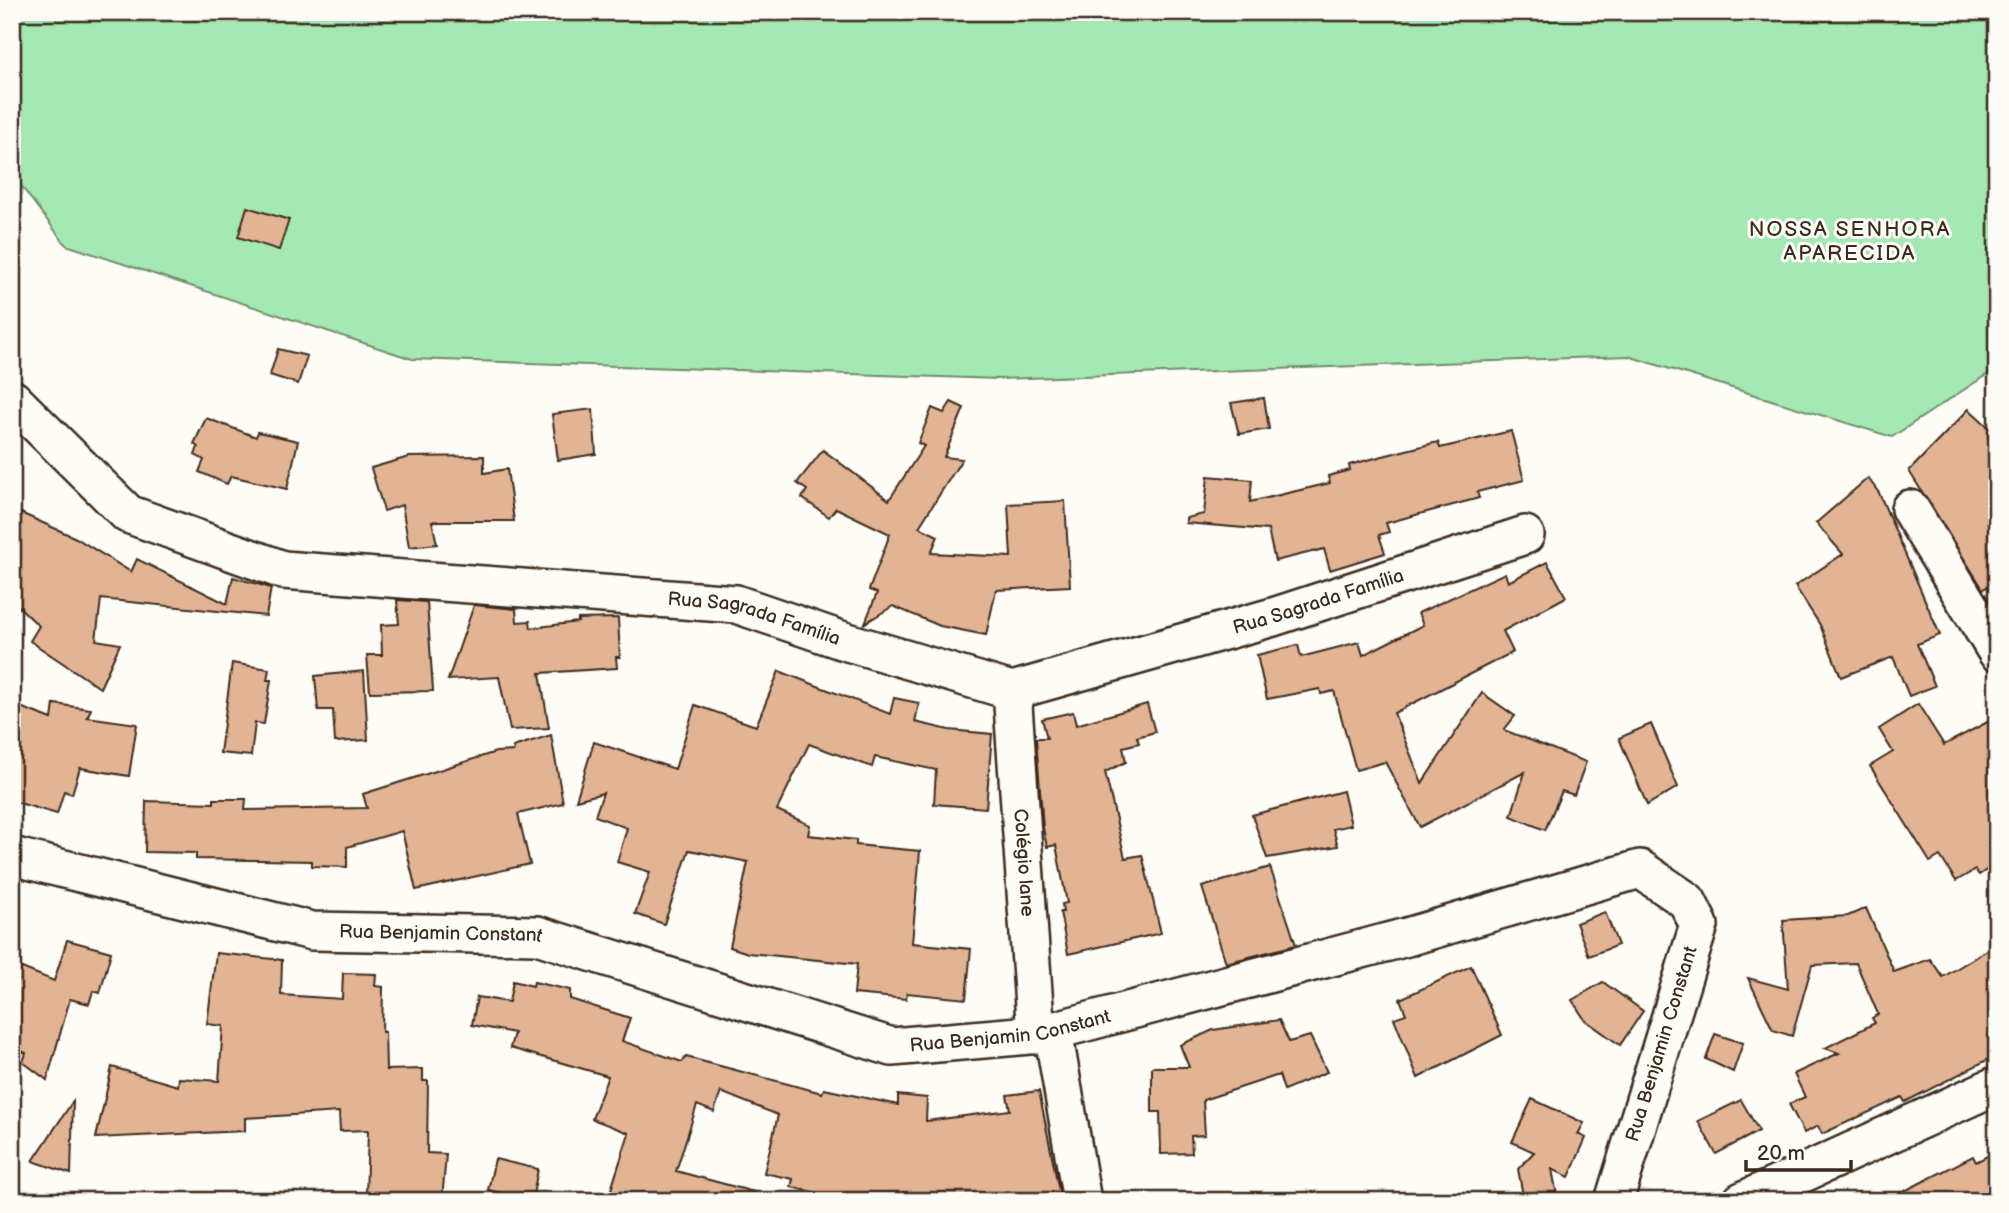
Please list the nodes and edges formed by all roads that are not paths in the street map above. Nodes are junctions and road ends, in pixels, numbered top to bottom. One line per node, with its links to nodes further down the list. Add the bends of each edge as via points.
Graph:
1 (12, 399): 5 (street, Rua Sagrada Família, via 128,514 283,570 736,604)
2 (1910, 509): 4 (street)
3 (1525, 535): 5 (street, Rua Sagrada Família, via 1273,617)
4 (1997, 652)
5 (1012, 691): 7 (street, Colégio lane)
6 (12, 856): 7 (street, Rua Benjamin Constant, via 312,931 537,934 892,1047)
7 (1044, 1033): 9 (street, Colégio lane); 10 (street, Rua Benjamin Constant, via 1407,937 1640,869 1687,901 1699,925)
8 (1997, 1085): 11 (street)
9 (1082, 1201)
10 (1614, 1201)
11 (1742, 1201)

